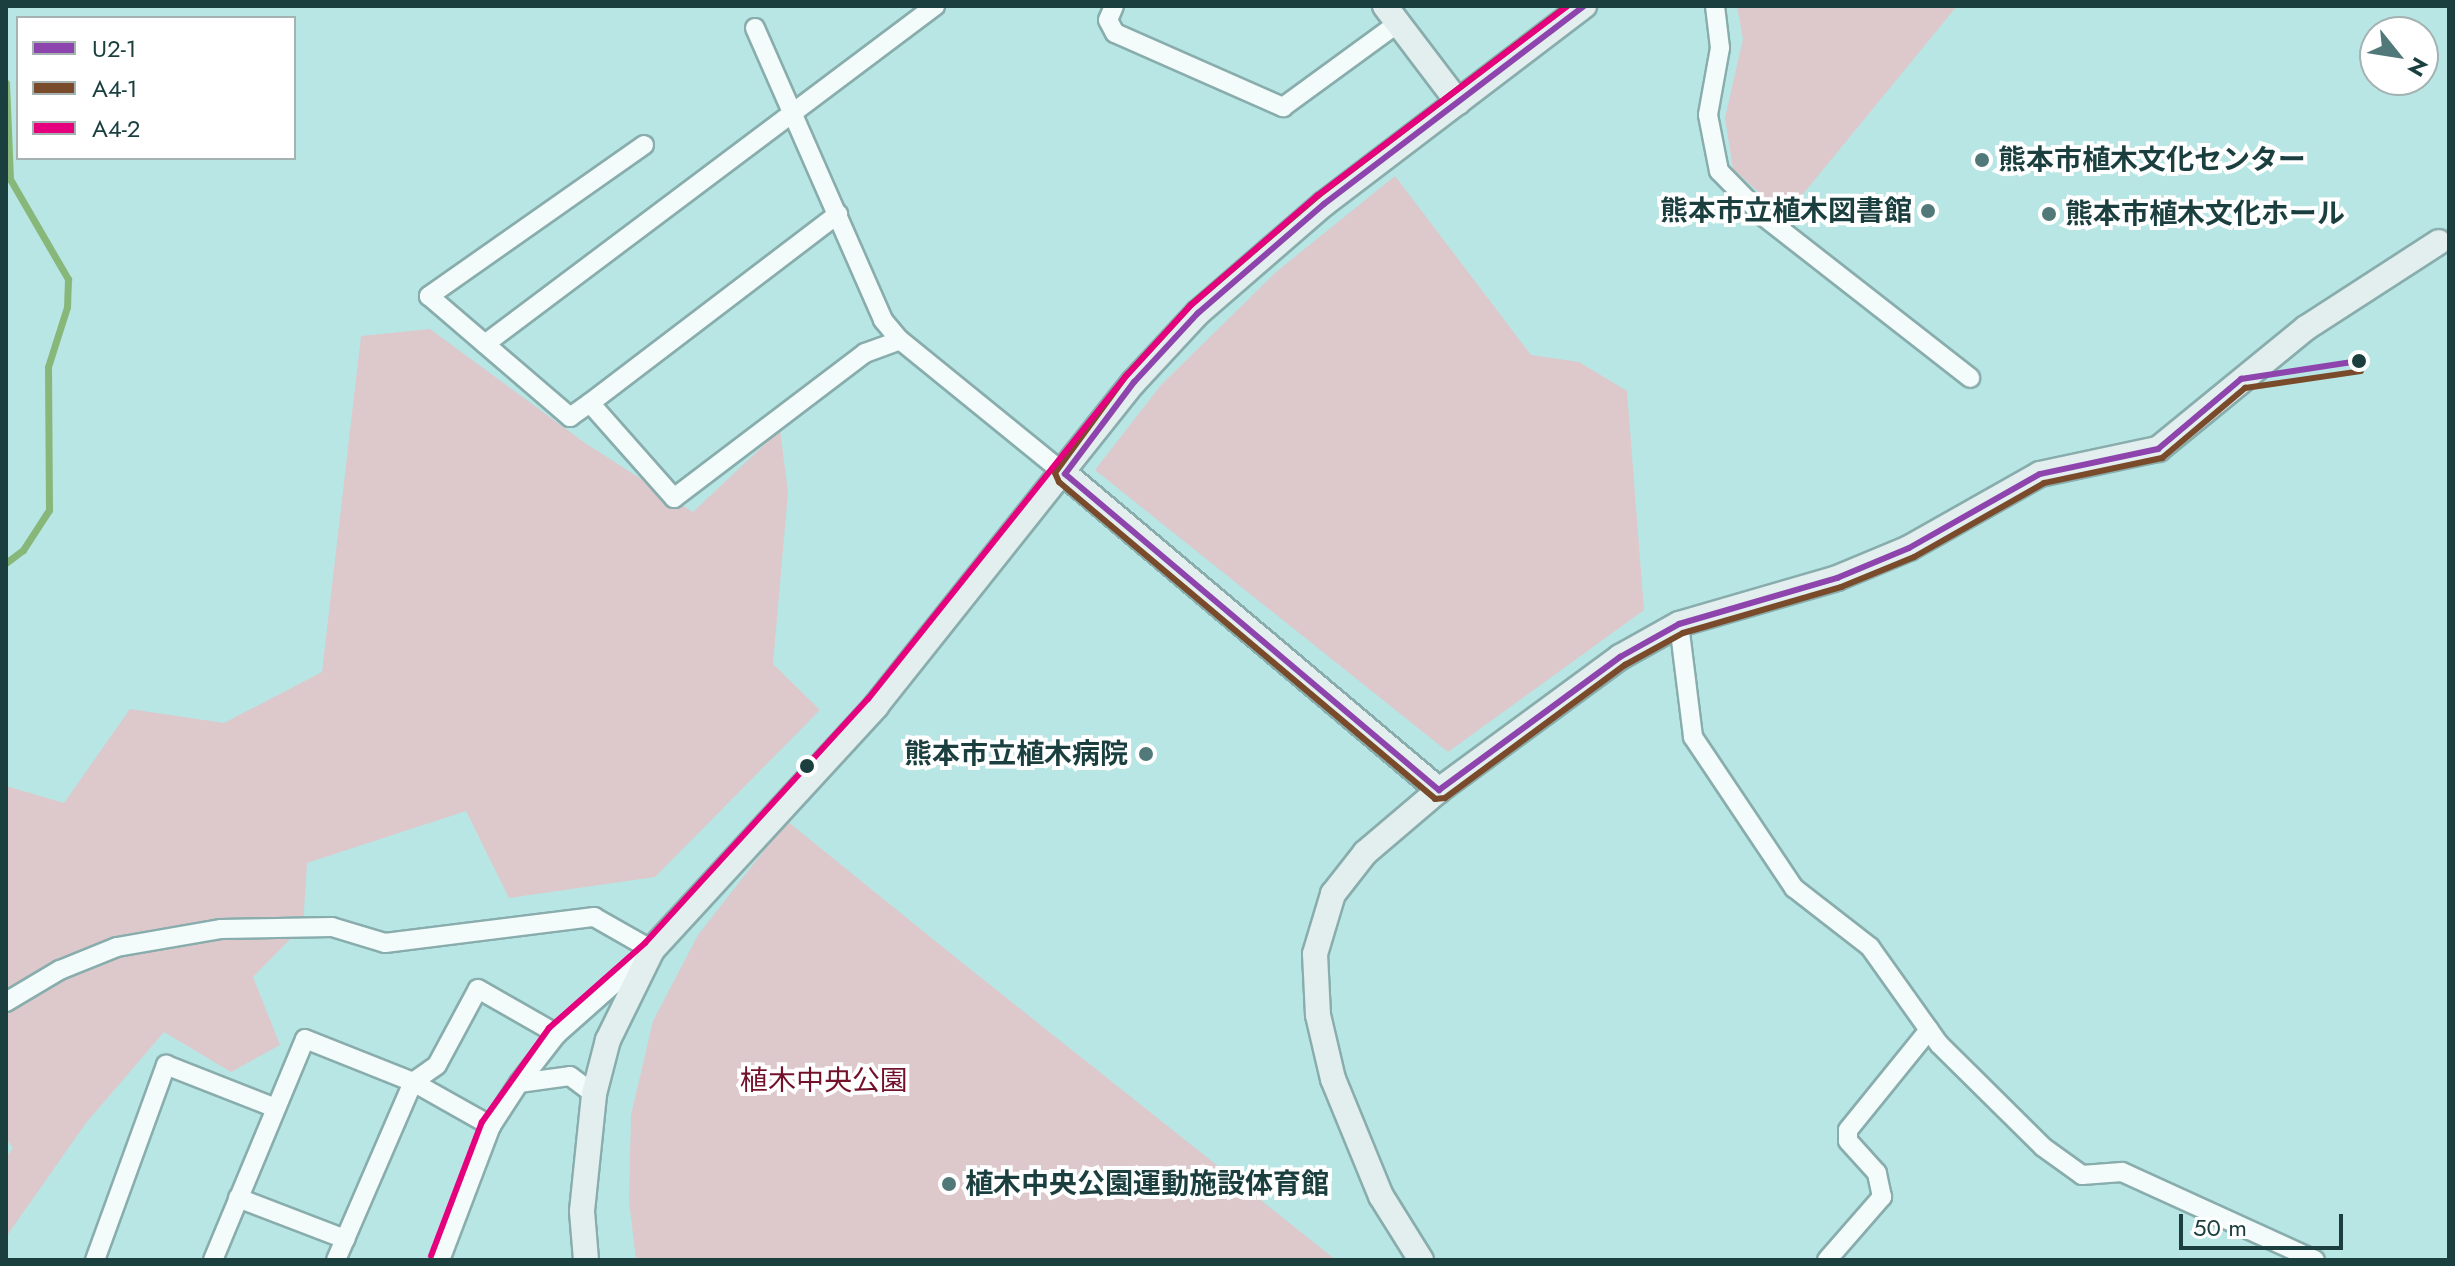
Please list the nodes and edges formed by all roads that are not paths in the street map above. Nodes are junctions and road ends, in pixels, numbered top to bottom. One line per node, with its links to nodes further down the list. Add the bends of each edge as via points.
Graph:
1 (935, 6): 8 (street)
2 (1114, 6): 5 (street, via 1108,20 1115,33 1283,107)
3 (1584, 6): 7 (street)
4 (1715, 6): 14 (street, via 1720,48 1708,115 1719,171 1763,216)
5 (1392, 14): 7 (street)
6 (755, 28): 8 (street)
7 (1458, 102): 16 (street, via 1324,204 1198,313 1134,382)
8 (792, 108): 10 (street); 13 (street)
9 (644, 145): 13 (street, via 429,296)
10 (838, 214): 12 (street, via 883,320); 15 (street)
11 (2444, 238): 17 (street, via 2306,328 2158,449 2040,474 1909,548 1837,578)
12 (900, 340): 15 (street, via 865,353 674,498); 16 (street)
13 (485, 344): 15 (street, via 570,417)
14 (1970, 378)
15 (590, 403)
16 (1065, 474): 18 (street); 19 (street, via 876,706)
17 (1679, 624): 18 (street, via 1620,657); 21 (street, via 1693,737 1794,888 1870,947)
18 (1439, 790): 35 (street, via 1365,853 1333,894 1315,954 1318,1015 1333,1079 1381,1196)
19 (652, 950): 20 (street, via 594,917 385,943 332,927 221,929 117,947 60,970); 22 (street); 25 (street, via 608,1040)
20 (6, 1002)
21 (1929, 1030): 36 (street, via 1847,1133 1877,1173 1882,1197); 37 (street, via 2043,1147 2082,1175 2122,1172)
22 (557, 1034): 23 (street, via 478,989 437,1065); 24 (street)
23 (413, 1082): 26 (street, via 305,1039); 27 (street); 29 (street)
24 (519, 1083): 25 (street, via 570,1076); 27 (street)
25 (594, 1094): 34 (street, via 582,1211)
26 (276, 1108): 28 (street); 30 (street, via 166,1065)
27 (491, 1126): 33 (street)
28 (238, 1198): 29 (street); 31 (street)
29 (345, 1239): 32 (street)
30 (95, 1260)
31 (213, 1260)
32 (336, 1260)
33 (440, 1260)
34 (586, 1260)
35 (1421, 1260)
36 (1827, 1260)
37 (2315, 1260)

